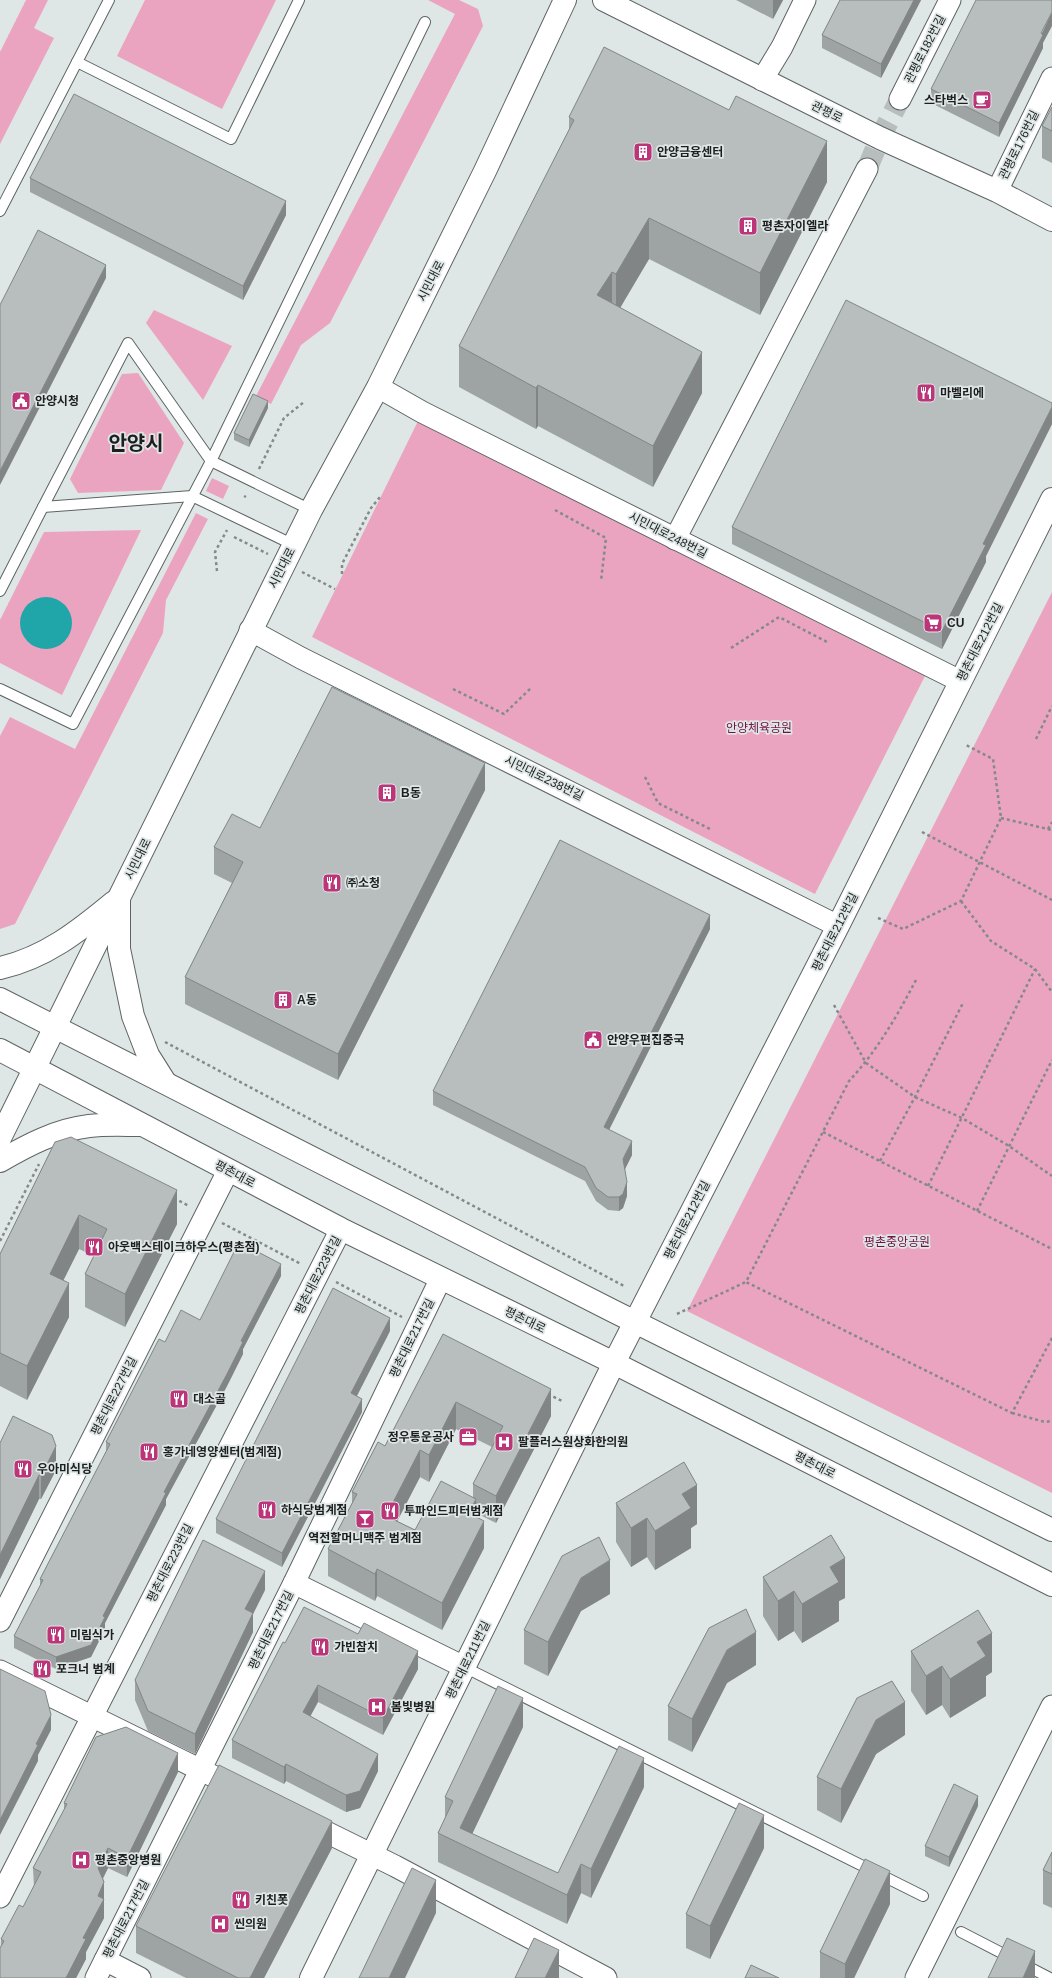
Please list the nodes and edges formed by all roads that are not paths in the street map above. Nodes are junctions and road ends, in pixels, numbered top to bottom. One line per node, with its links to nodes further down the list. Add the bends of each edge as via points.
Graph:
1 (109, 0): 8 (lane)
2 (299, 0): 8 (lane, via 230,139)
3 (566, 0): 16 (street, 시민대로, via 486,171)
4 (604, 0): 10 (street, 관평로)
5 (805, 0): 10 (street)
6 (950, 0): 11 (street, 관평로182번길)
7 (425, 22): 17 (lane)
8 (77, 62): 14 (lane)
9 (1052, 78): 13 (street, 관평로176번길)
10 (762, 80): 13 (street, 관평로, via 880,138)
11 (900, 99)
12 (867, 169): 22 (street)
13 (997, 191): 15 (street, 관평로)
14 (0, 211)
15 (1052, 220)
16 (378, 388): 21 (street, 시민대로); 22 (street, 시민대로248번길)
17 (211, 461): 18 (lane); 20 (lane, via 128,343); 21 (lane)
18 (192, 496): 20 (lane); 23 (lane); 27 (lane, via 73,724)
19 (1052, 499): 26 (street, 평촌대로212번길)
20 (43, 507): 24 (lane)
21 (311, 510): 23 (street, 시민대로)
22 (675, 539): 26 (street, 시민대로248번길)
23 (294, 545): 25 (street, 시민대로)
24 (0, 591)
25 (250, 630): 28 (street, 시민대로); 29 (street, 시민대로238번길, via 301,658)
26 (960, 681): 29 (street, 평촌대로212번길)
27 (0, 689)
28 (119, 898): 30 (street, via 54,948 18,964); 32 (street, 시민대로); 35 (street, via 120,949 133,1016 148,1055)
29 (838, 926): 42 (street, 평촌대로212번길)
30 (0, 968)
31 (0, 999): 32 (street)
32 (56, 1027): 34 (street, 시민대로); 35 (street)
33 (0, 1050): 34 (street, 평촌대로)
34 (36, 1068): 36 (street, 평촌대로); 37 (street, 시민대로)
35 (165, 1082): 42 (street)
36 (144, 1125): 38 (street, via 89,1126 68,1130 30,1144); 39 (street, 평촌대로)
37 (0, 1138)
38 (0, 1161)
39 (228, 1171): 40 (street, 평촌대로); 47 (street, 평촌대로227번길)
40 (341, 1229): 41 (street, 평촌대로); 51 (street, 평촌대로223번길)
41 (441, 1278): 43 (street, 평촌대로); 45 (street, 평촌대로217번길)
42 (636, 1321): 43 (street, 평촌대로212번길); 44 (street)
43 (614, 1363): 46 (street, 평촌대로); 48 (street, 평촌대로211번길)
44 (1052, 1530)
45 (294, 1583): 48 (street); 52 (street, 평촌대로217번길)
46 (1052, 1585)
47 (0, 1621)
48 (464, 1667): 55 (street, 평촌대로211번길); 56 (lane)
49 (0, 1671): 51 (street)
50 (1052, 1706): 64 (street)
51 (91, 1716): 52 (street); 57 (street, 평촌대로223번길)
52 (201, 1770): 53 (street); 59 (street, 평촌대로217번길)
53 (228, 1783)
54 (291, 1815): 55 (street)
55 (373, 1855): 62 (street, 평촌대로211번길); 63 (street)
56 (923, 1896)
57 (0, 1898)
58 (961, 1932): 65 (lane)
59 (105, 1960): 60 (street, 평촌대로217번길); 61 (street)
60 (96, 1978)
61 (140, 1978)
62 (311, 1978)
63 (606, 1978)
64 (916, 1978)
65 (1050, 1978)

